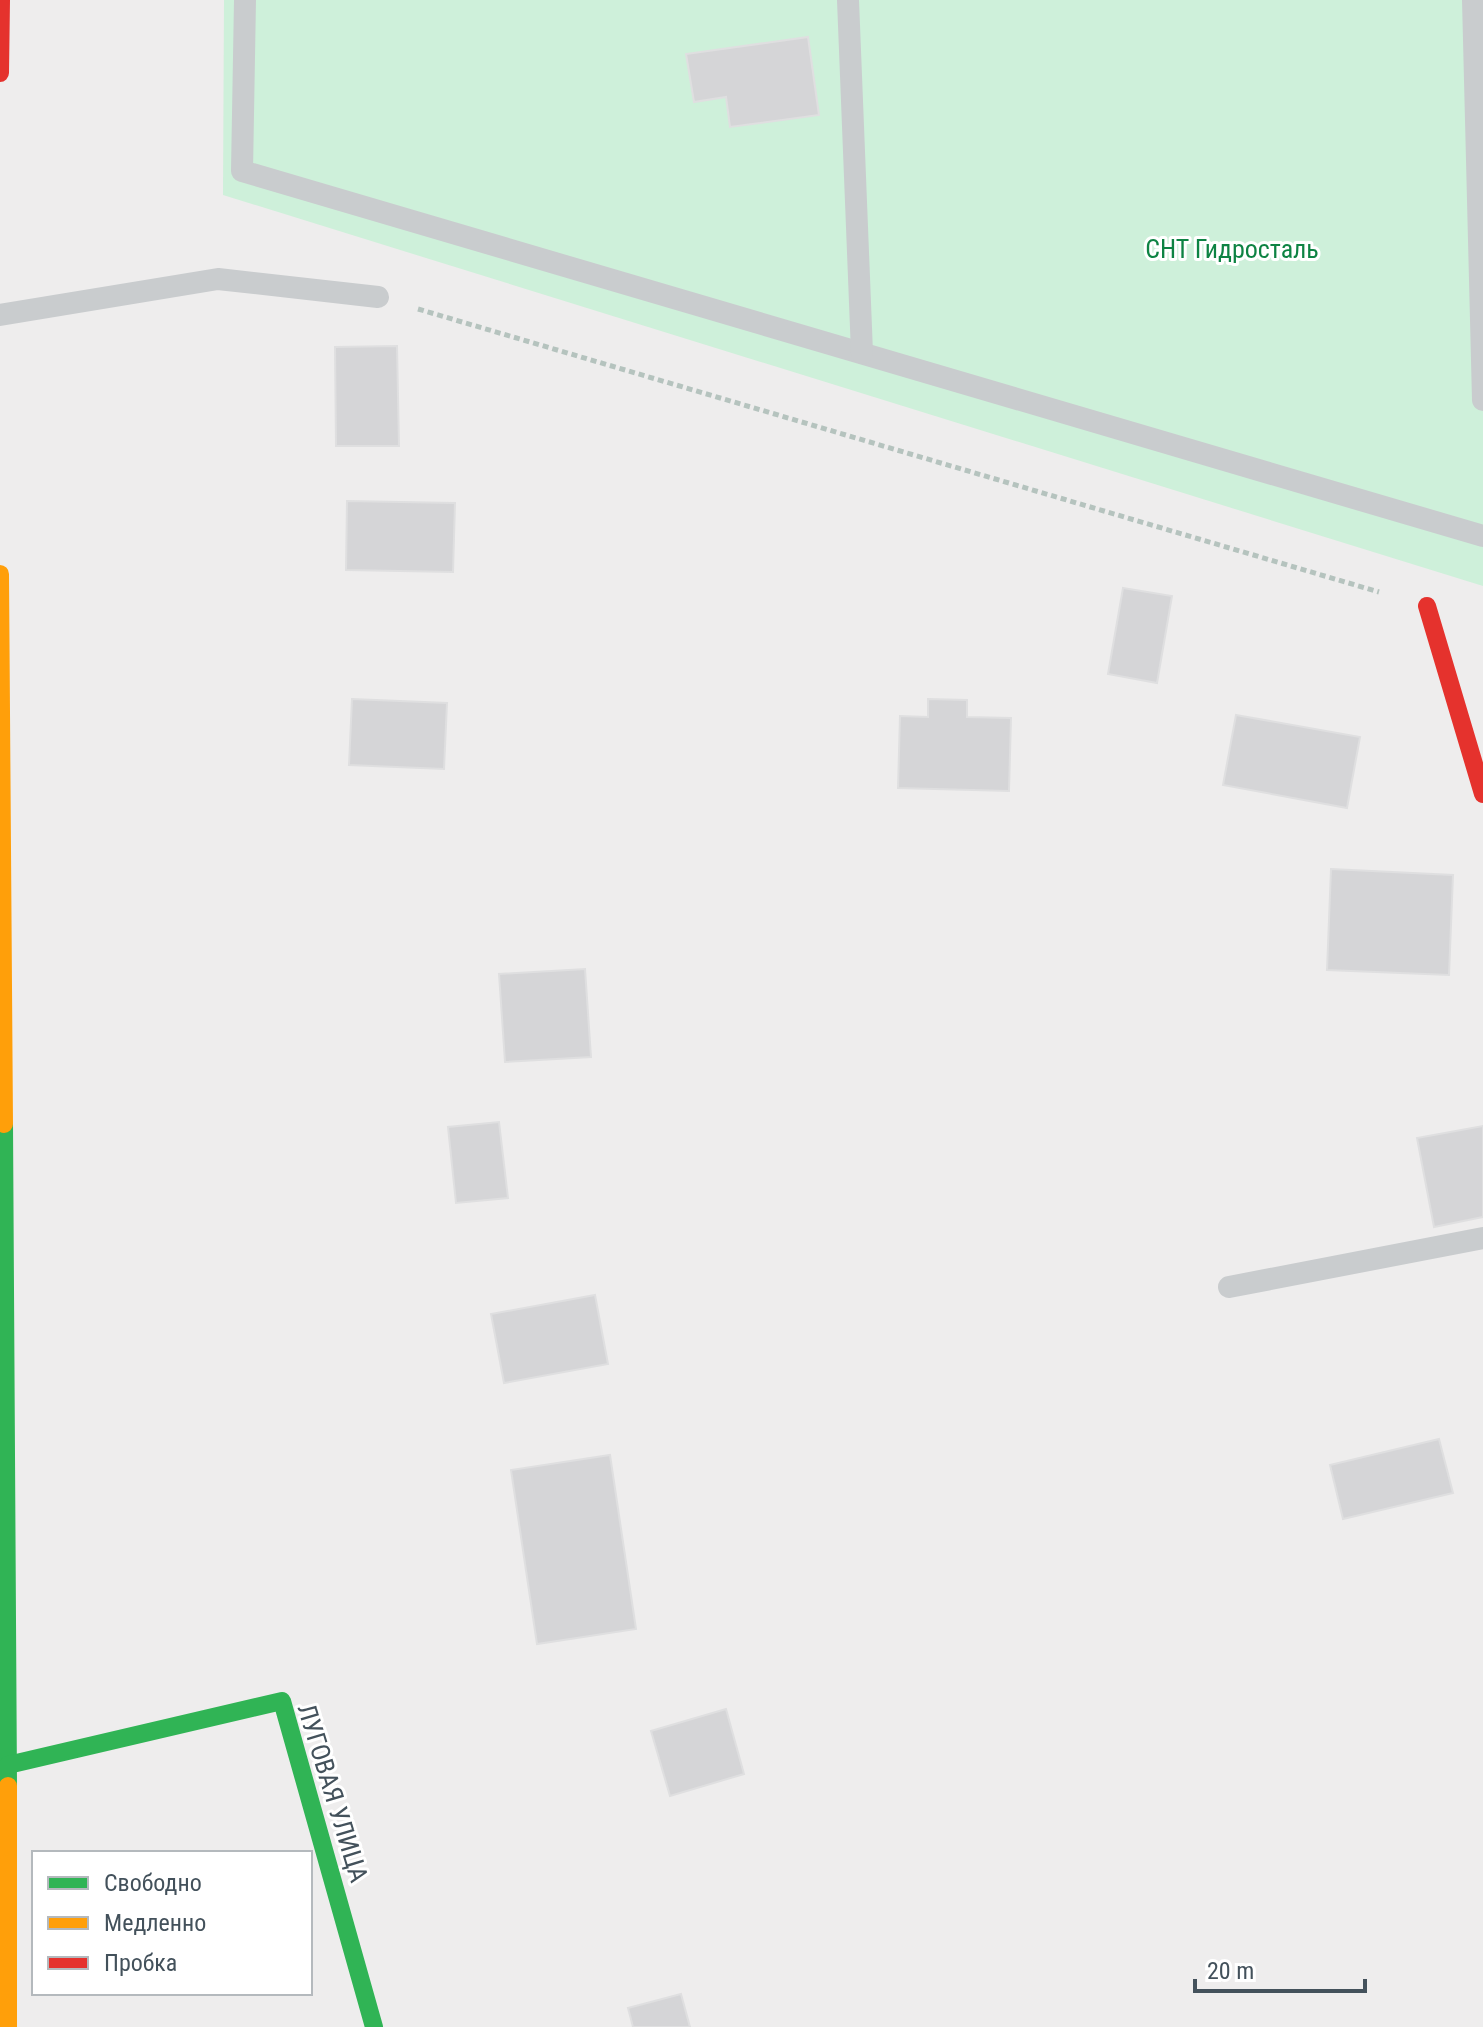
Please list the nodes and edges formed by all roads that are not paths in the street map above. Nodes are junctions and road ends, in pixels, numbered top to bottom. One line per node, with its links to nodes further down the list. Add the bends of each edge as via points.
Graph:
1 (1, 0): 5 (street)
2 (245, 0): 8 (lane, via 242,171)
3 (848, 0): 8 (lane)
4 (1473, 0): 9 (lane)
5 (0, 73)
6 (378, 297): 7 (lane, via 218,279)
7 (0, 315)
8 (862, 353): 10 (lane)
9 (1483, 400)
10 (1483, 536)
11 (0, 574): 16 (street)
12 (1427, 606): 13 (street)
13 (1483, 794)
14 (1483, 1238): 15 (lane)
15 (1229, 1287)
16 (8, 1765): 17 (street); 18 (street, ЛУГОВАЯ УЛИЦА, via 282,1701)
17 (8, 2027)
18 (374, 2027)

